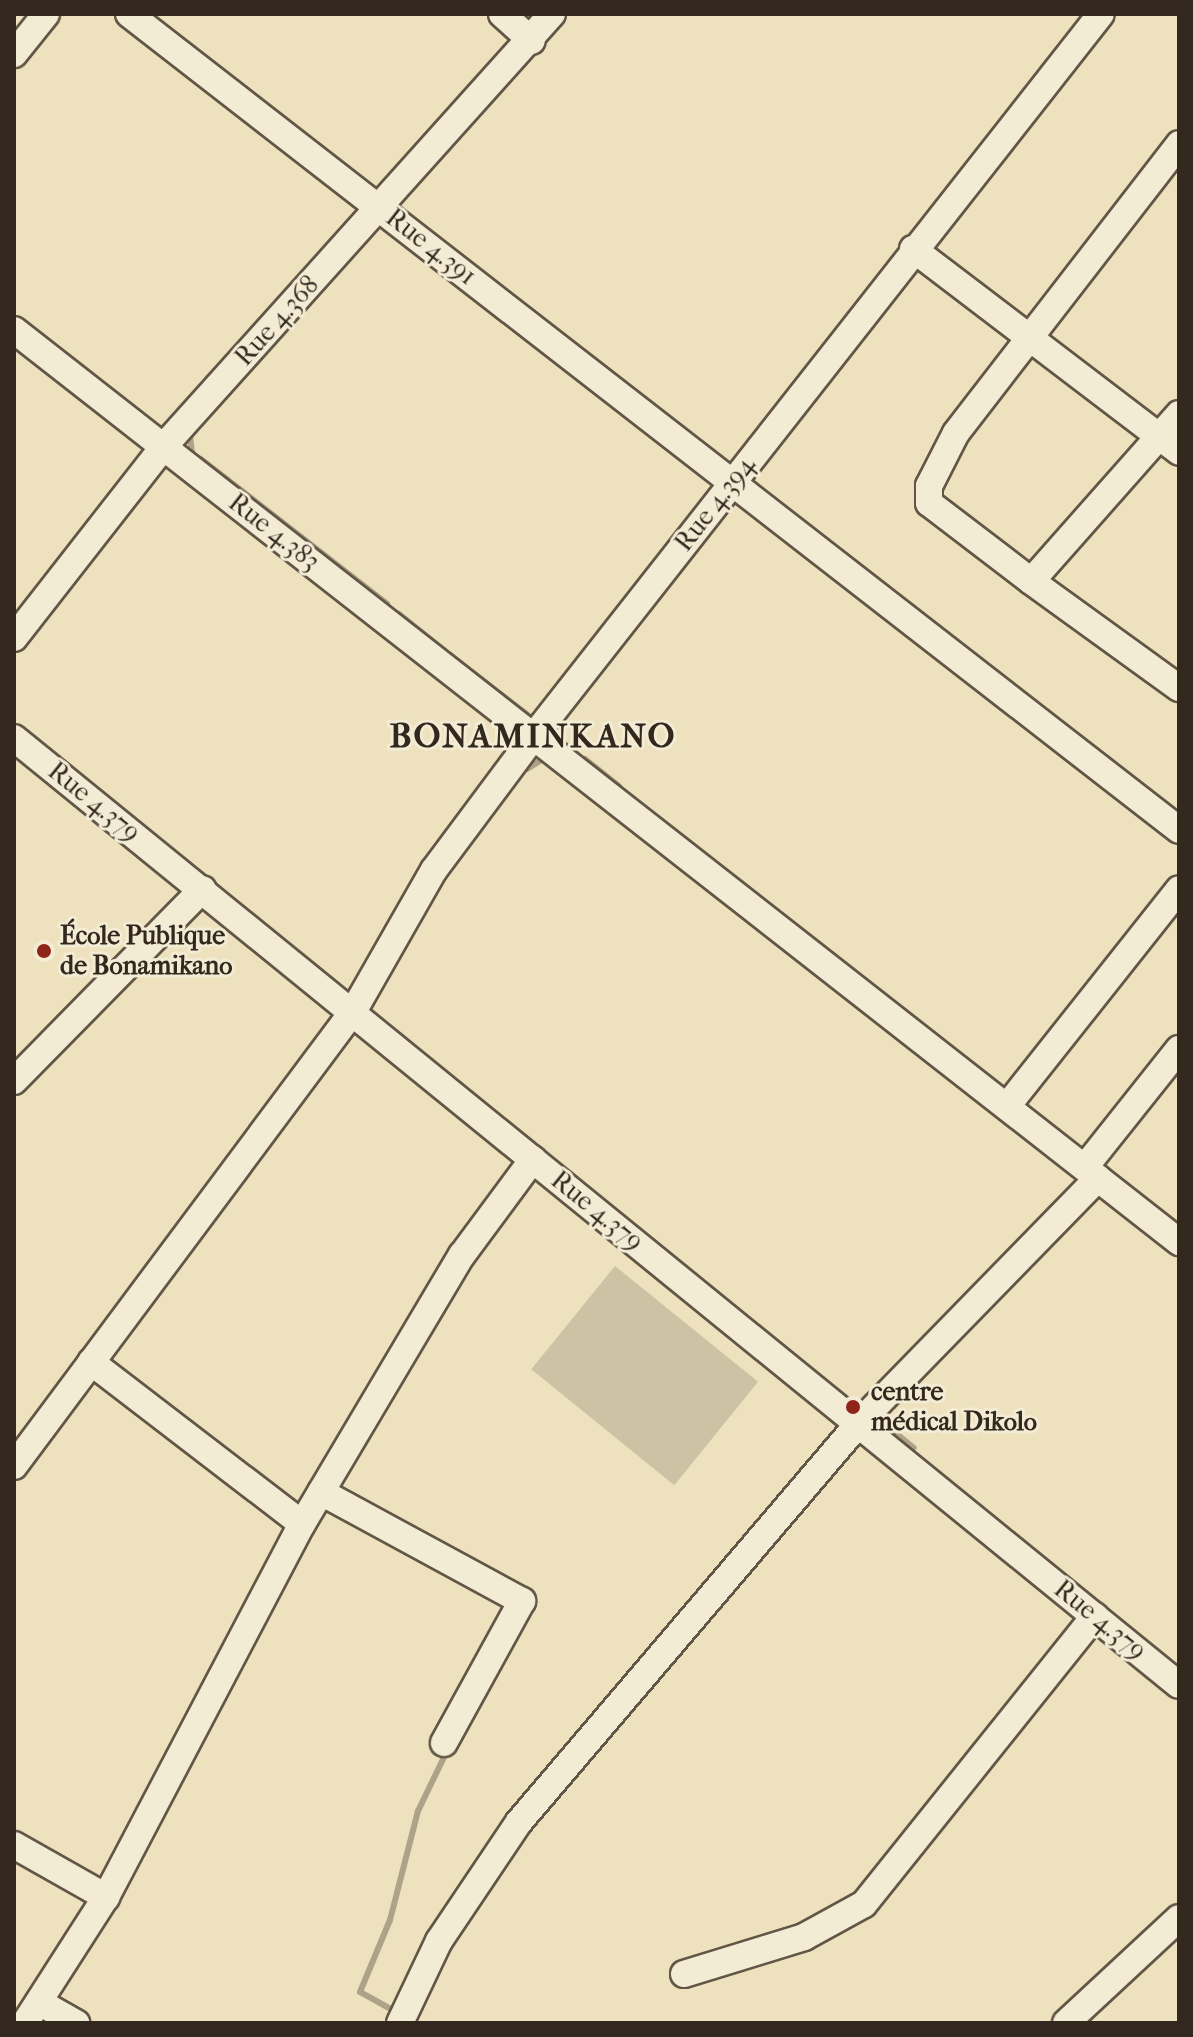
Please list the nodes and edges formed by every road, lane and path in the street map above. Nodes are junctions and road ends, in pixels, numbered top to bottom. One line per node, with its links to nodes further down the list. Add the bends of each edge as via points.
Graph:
1 (46, 14): 7 (street)
2 (129, 14): 9 (street, Rue 4.391)
3 (502, 14): 6 (street)
4 (552, 14): 6 (street, Rue 4.368)
5 (1101, 14): 10 (street, Rue 4.394)
6 (532, 41): 9 (street, Rue 4.368)
7 (14, 54)
8 (1179, 144): 12 (street)
9 (379, 206): 14 (street, Rue 4.368); 16 (street, Rue 4.391)
10 (913, 249): 12 (street); 16 (street, Rue 4.394)
11 (14, 330): 14 (street, Rue 4.383)
12 (1029, 338): 15 (street); 17 (street, via 956,433 926,495)
13 (1179, 414): 15 (street)
14 (165, 445): 18 (street, Rue 4.368); 20 (street, Rue 4.383)
15 (1169, 445): 17 (street)
16 (730, 484): 20 (street, Rue 4.394); 22 (street, Rue 4.391)
17 (1031, 581): 19 (street)
18 (14, 638)
19 (1179, 688)
20 (533, 737): 25 (street, Rue 4.394, via 434,870); 28 (street, Rue 4.383)
21 (14, 738): 23 (street, Rue 4.379)
22 (1179, 830)
23 (203, 889): 25 (street, Rue 4.379); 27 (street)
24 (1179, 889): 28 (street)
25 (354, 1010): 29 (street, Rue 4.379); 32 (street, Rue 4.394)
26 (1179, 1049): 30 (street)
27 (14, 1081)
28 (1008, 1105): 30 (street, Rue 4.383)
29 (533, 1159): 33 (street, Rue 4.379); 35 (street, via 462,1255)
30 (1092, 1172): 31 (street, Rue 4.383); 33 (street)
31 (1179, 1242)
32 (91, 1362): 34 (street, Rue 4.394); 36 (street)
33 (859, 1423): 37 (street, Rue 4.379); 46 (street, via 519,1822 439,1941)
34 (14, 1466)
35 (321, 1492): 36 (street); 39 (street, via 522,1601)
36 (302, 1524): 41 (street)
37 (1095, 1616): 38 (street, Rue 4.379); 43 (street, via 864,1904 804,1937)
38 (1179, 1685)
39 (444, 1743)
40 (14, 1845): 41 (street)
41 (106, 1897): 44 (street)
42 (1179, 1918): 47 (street)
43 (684, 1974)
44 (32, 2013): 45 (street)
45 (76, 2023)
46 (400, 2023)
47 (1066, 2023)

